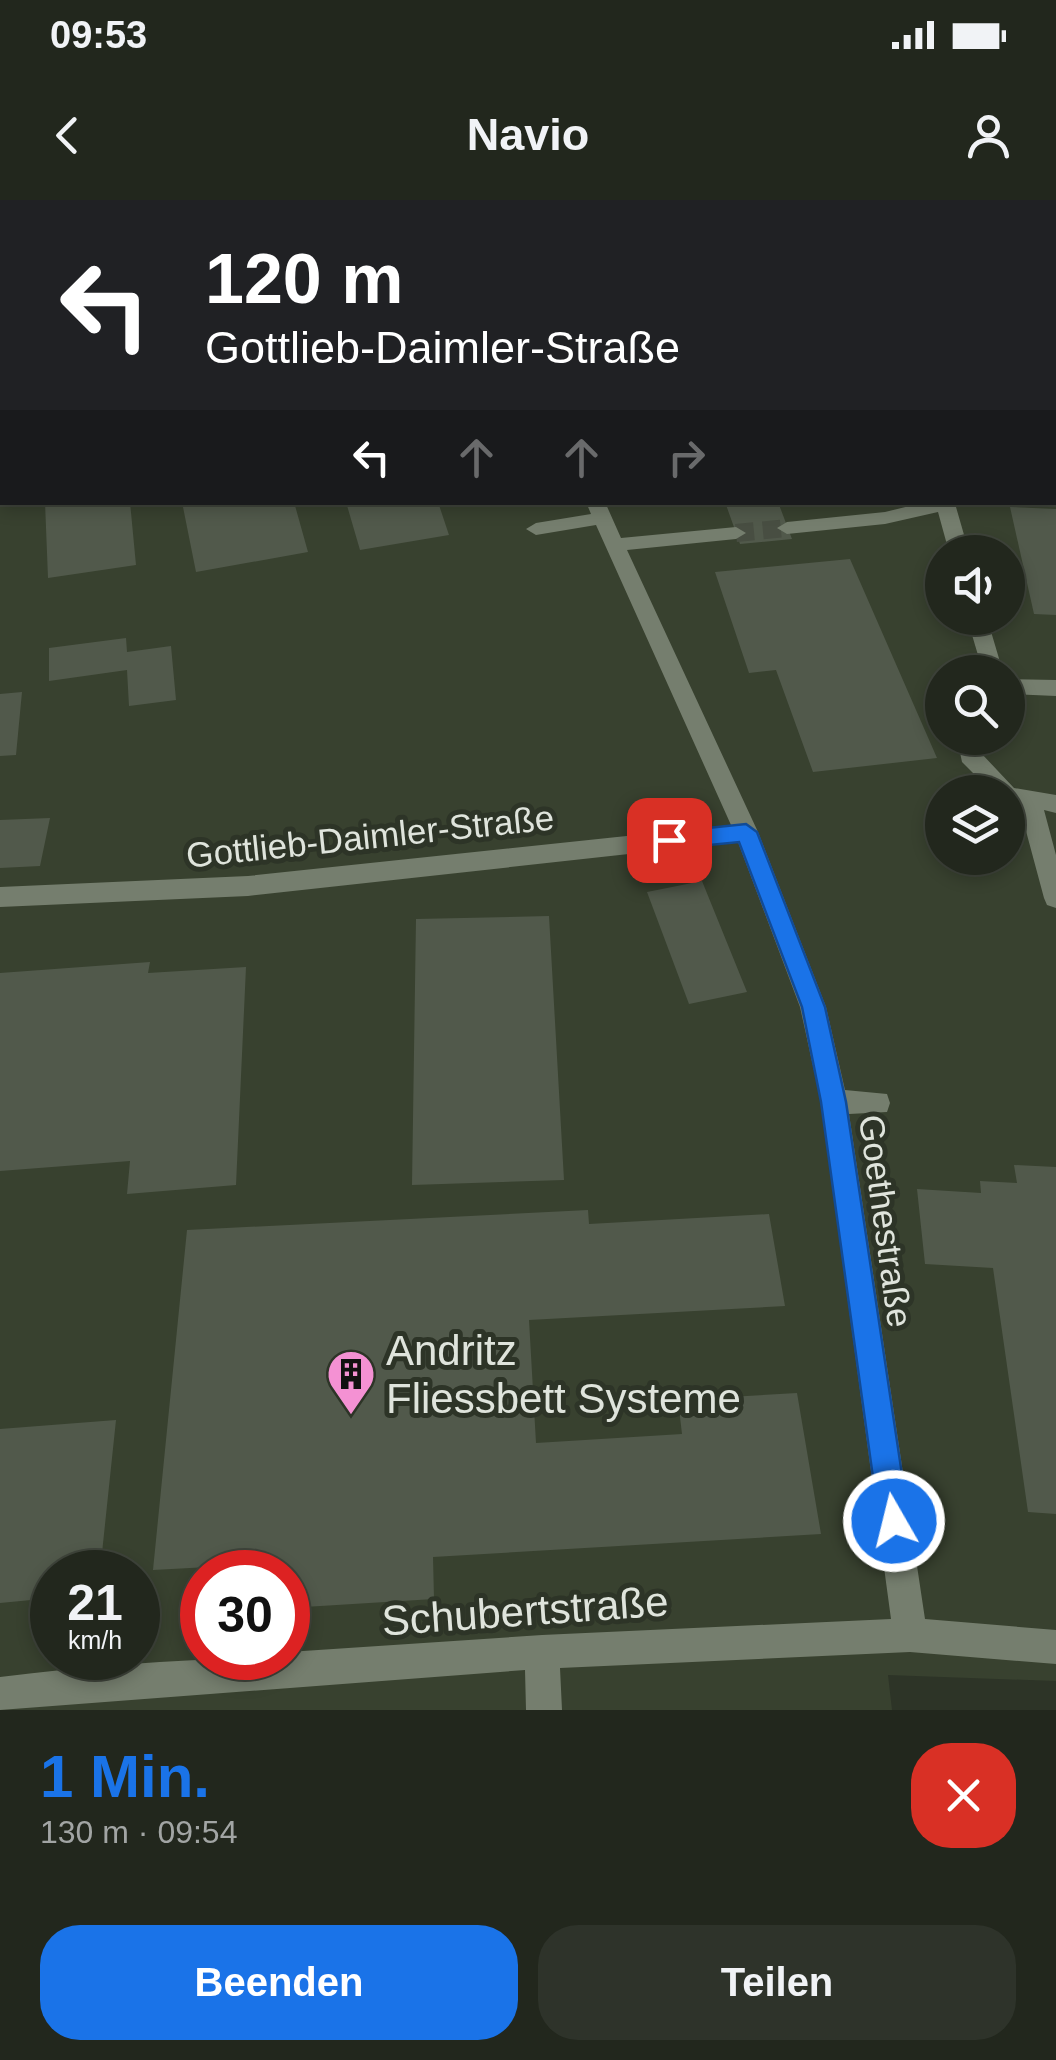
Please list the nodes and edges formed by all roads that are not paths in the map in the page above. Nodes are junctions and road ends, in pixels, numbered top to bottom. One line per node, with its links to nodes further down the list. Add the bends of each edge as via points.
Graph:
1 (945, 505): 4 (street)
2 (950, 505): 7 (street)
3 (599, 510): 5 (street); 8 (street, Goethestraße)
4 (788, 528)
5 (536, 529)
6 (736, 533): 8 (street)
7 (956, 535)
8 (618, 545): 16 (street, Goethestraße)
9 (1025, 687): 10 (street)
10 (1056, 688)
11 (970, 755): 12 (street)
12 (991, 775)
13 (1025, 797): 14 (street)
14 (1056, 804)
15 (1025, 822): 18 (street)
16 (746, 832): 17 (street, Gottlieb-Daimler-Straße, via 248,886); 19 (street, Goethestraße, via 814,1007)
17 (0, 897)
18 (1056, 898)
19 (834, 1102): 20 (street); 21 (street, Goethestraße)
20 (877, 1104)
21 (910, 1635): 22 (street, Schubertstraße); 23 (street, Schubertstraße)
22 (1056, 1648)
23 (542, 1652): 24 (street, Schubertstraße); 25 (street)
24 (0, 1694)
25 (544, 1710)

